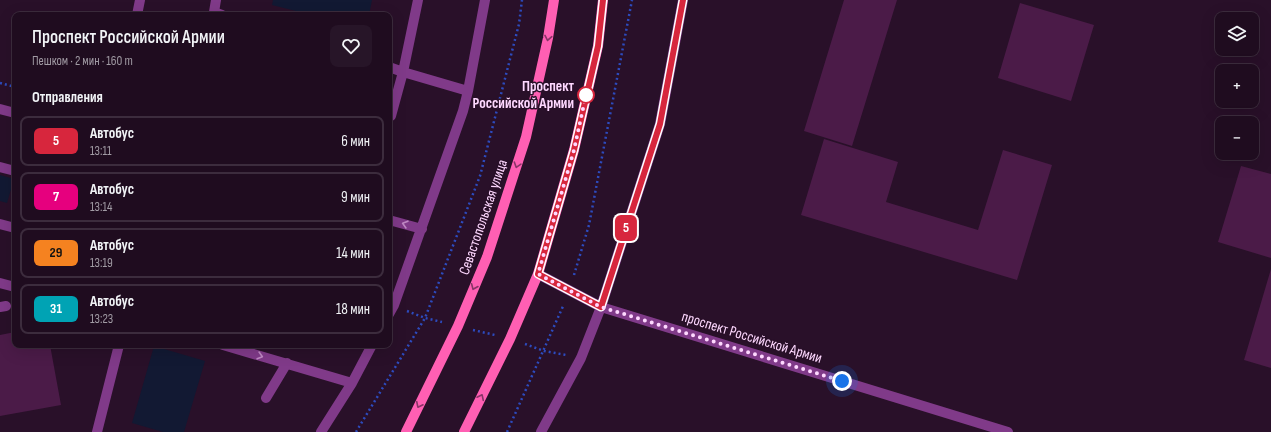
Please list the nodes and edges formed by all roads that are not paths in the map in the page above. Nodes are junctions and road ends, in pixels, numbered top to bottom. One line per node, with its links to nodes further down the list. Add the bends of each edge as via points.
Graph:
1 (140, 0): 8 (street)
2 (216, 0): 9 (street)
3 (418, 0): 11 (street)
4 (485, 0): 12 (street)
5 (554, 0): 35 (main road, Севастопольская улица, one-way to 35, via 526,137 487,257 458,326)
6 (603, 0): 22 (main road, via 598,46 574,150)
7 (682, 0): 26 (street, via 660,124)
8 (138, 12)
9 (214, 12)
10 (392, 68): 11 (street)
11 (403, 72): 12 (street); 14 (street)
12 (468, 90): 21 (street)
13 (0, 109): 15 (street)
14 (392, 112)
15 (12, 113)
16 (0, 167): 17 (street)
17 (12, 170)
18 (392, 221): 21 (street, one-way to 18)
19 (0, 224): 20 (street)
20 (12, 227)
21 (422, 229): 25 (street)
22 (538, 274): 26 (street, проспект Российской Армии); 36 (main road, one-way to 22, via 510,339)
23 (0, 283): 24 (street)
24 (12, 286)
25 (392, 304)
26 (601, 307): 37 (street, via 581,358); 38 (street, проспект Российской Армии)
27 (118, 348): 33 (street)
28 (234, 348): 30 (street, one-way to 30)
29 (370, 348): 31 (street)
30 (287, 363): 31 (street); 32 (street)
31 (352, 383): 34 (street)
32 (266, 398)
33 (97, 432)
34 (321, 432)
35 (406, 432)
36 (464, 432)
37 (541, 432)
38 (1008, 432)

